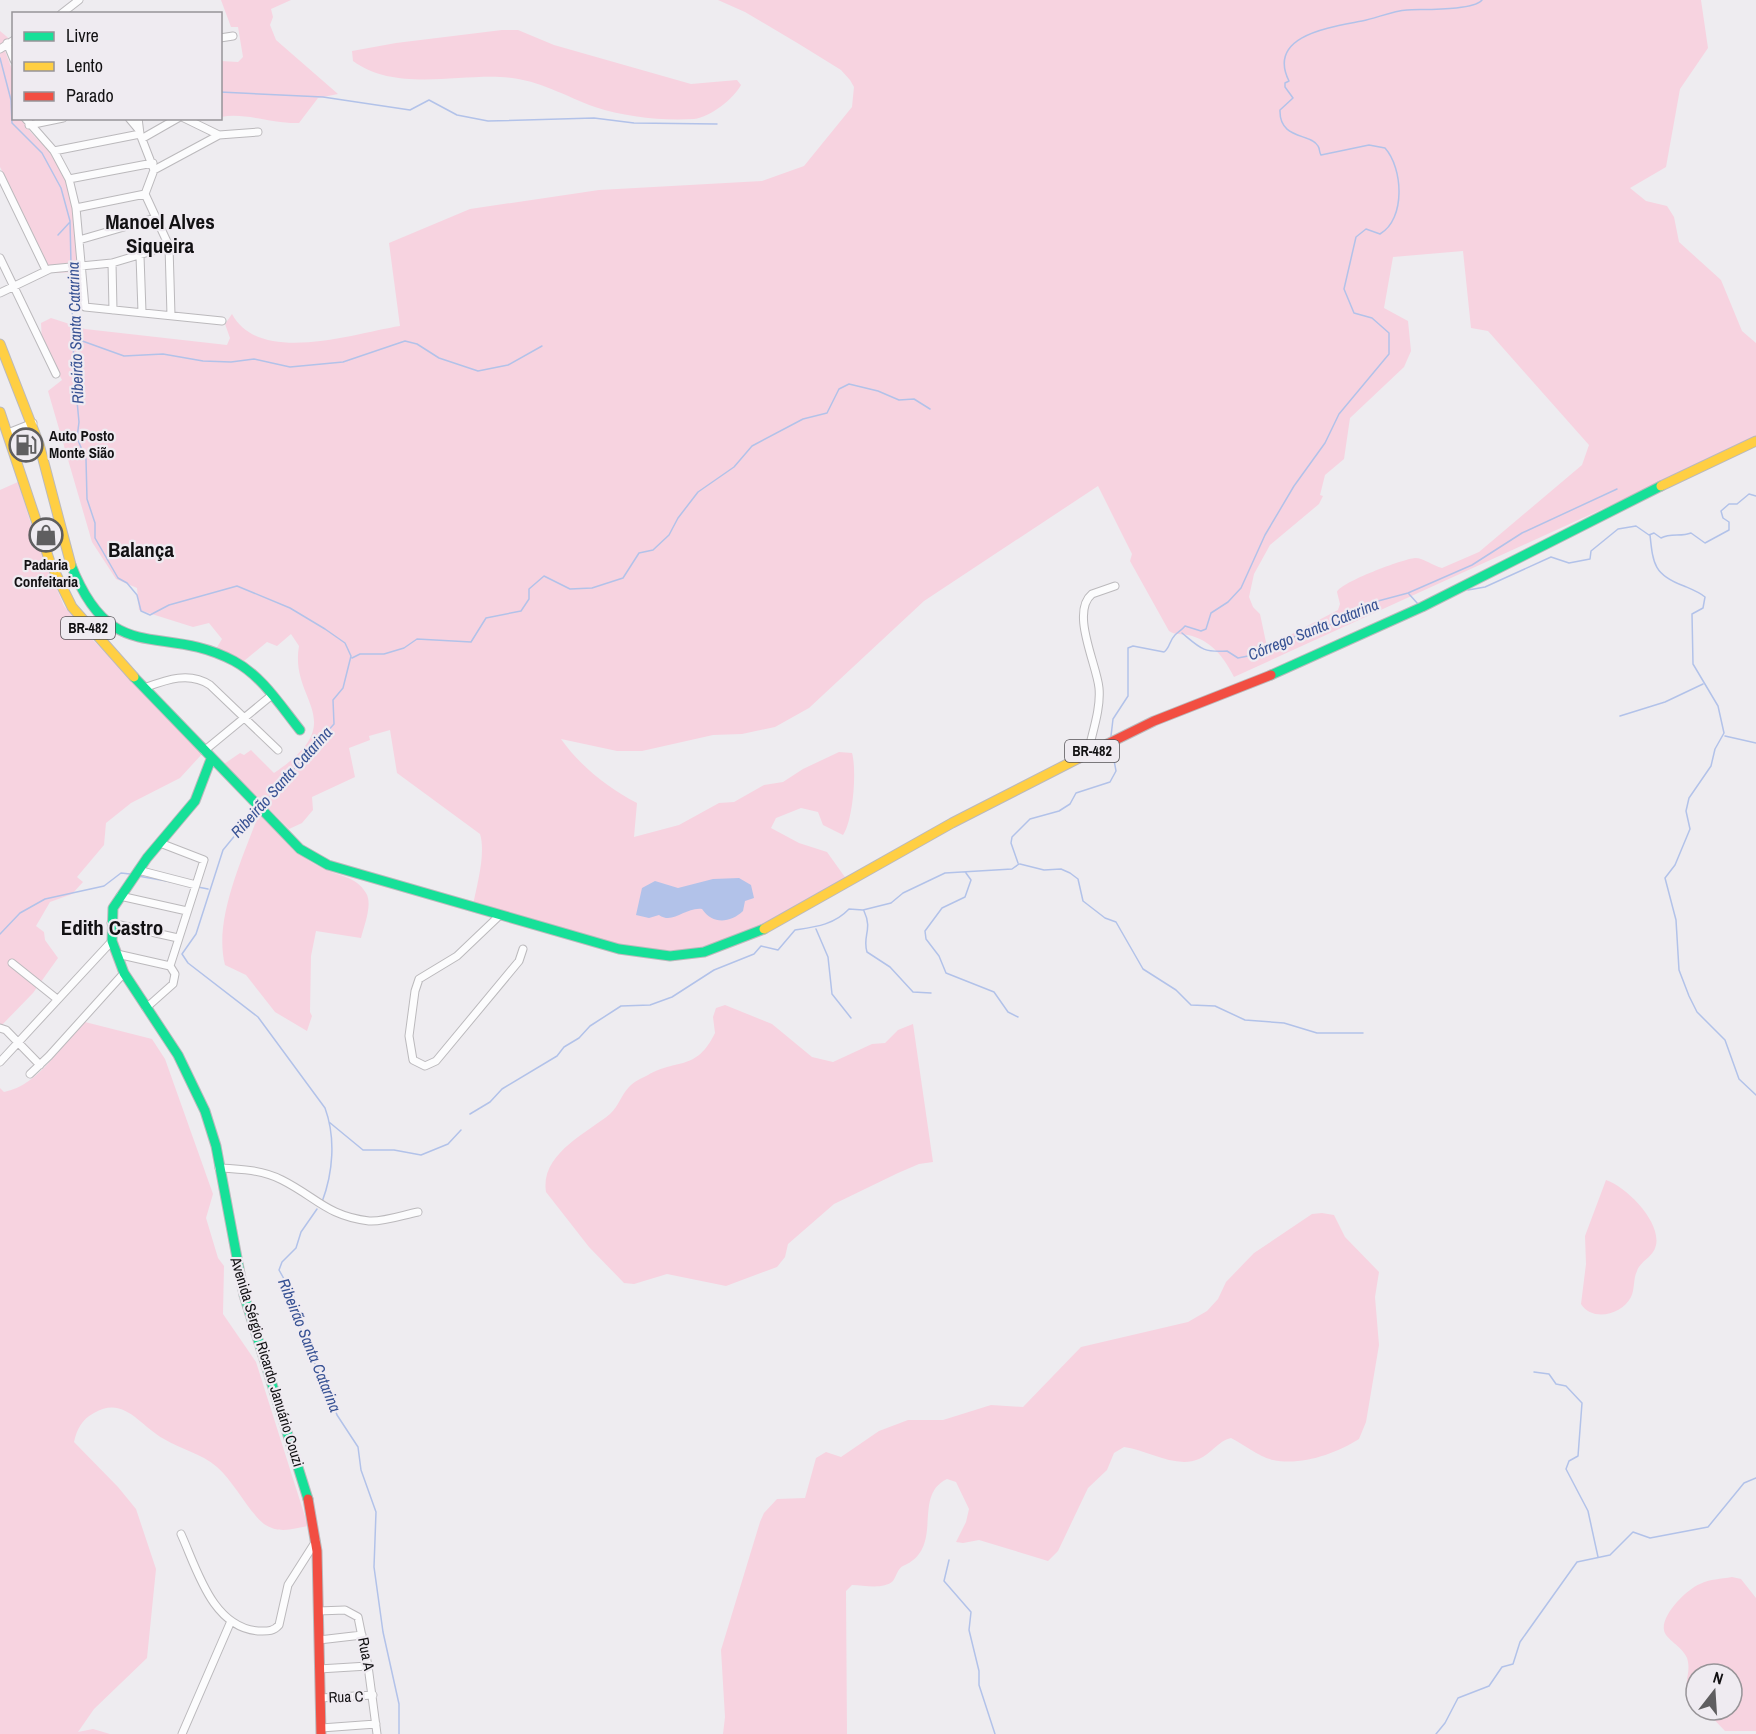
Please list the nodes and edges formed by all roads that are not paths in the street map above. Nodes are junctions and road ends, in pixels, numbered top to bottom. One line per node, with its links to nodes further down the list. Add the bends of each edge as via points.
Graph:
1 (79, 0): 2 (street)
2 (64, 12)
3 (233, 36): 4 (street)
4 (222, 38)
5 (45, 120): 10 (street)
6 (130, 120): 12 (street)
7 (138, 120): 12 (street)
8 (173, 120): 12 (street)
9 (188, 120): 13 (street)
10 (27, 122): 14 (street)
11 (258, 132): 13 (street)
12 (141, 134): 14 (street); 15 (street)
13 (219, 135): 15 (street)
14 (54, 151): 17 (street)
15 (153, 167): 17 (street); 19 (street)
16 (0, 175): 18 (street)
17 (69, 179): 20 (street)
18 (2, 184): 28 (street)
19 (145, 194): 20 (street); 21 (street)
20 (76, 208): 22 (street)
21 (155, 218): 22 (street); 23 (street)
22 (79, 240): 27 (street)
23 (169, 246): 24 (street); 33 (street)
24 (140, 256): 26 (street); 32 (street)
25 (0, 258): 29 (street)
26 (112, 263): 27 (street); 31 (street)
27 (74, 268): 28 (street); 31 (street, via 82,302 91,310)
28 (45, 270): 29 (street)
29 (14, 286): 30 (street); 36 (street)
30 (0, 293)
31 (113, 310): 32 (street)
32 (142, 312): 33 (street)
33 (171, 315): 34 (street)
34 (222, 321)
35 (0, 344): 38 (main road)
36 (56, 374)
37 (0, 412): 39 (main road, BR-482)
38 (33, 423): 39 (street); 43 (main road, via 73,567 98,614 132,636 195,647 233,660 251,672)
39 (8, 433): 42 (main road, BR-482, via 64,595)
40 (1756, 441): 48 (main road, BR-482, via 1412,612 1306,661 1154,721)
41 (1115, 586): 48 (street, via 1092,594 1085,605 1088,648 1100,690)
42 (144, 688): 44 (street, via 175,678 202,680); 47 (main road, BR-482)
43 (272, 695): 44 (street); 45 (main road)
44 (244, 717): 46 (street); 47 (street)
45 (300, 730)
46 (278, 750)
47 (204, 751): 49 (main road, BR-482)
48 (1088, 753): 55 (main road, BR-482, via 952,823 777,923 711,950 678,956 637,953)
49 (211, 759): 50 (main road, Avenida Sérgio Ricardo Januário Couzi, via 195,801); 55 (main road, BR-482, via 300,849 317,860)
50 (160, 843): 51 (main road, Avenida Sérgio Ricardo Januário Couzi); 52 (street, via 202,858 204,864)
51 (138, 870): 52 (street); 53 (main road, Avenida Sérgio Ricardo Januário Couzi)
52 (196, 885): 54 (street)
53 (120, 896): 54 (street); 56 (main road, Avenida Sérgio Ricardo Januário Couzi)
54 (187, 911): 57 (street)
55 (499, 916): 59 (street, via 457,956 419,978 409,1035 413,1060 425,1066 436,1061 519,961)
56 (111, 923): 57 (street); 58 (main road, Avenida Sérgio Ricardo Januário Couzi)
57 (178, 938): 62 (street)
58 (112, 941): 60 (main road, Avenida Sérgio Ricardo Januário Couzi); 64 (street)
59 (523, 949)
60 (117, 954): 62 (street); 63 (main road, Avenida Sérgio Ricardo Januário Couzi)
61 (12, 963): 64 (street)
62 (171, 966): 65 (street, via 175,974 173,984)
63 (124, 973): 65 (main road, Avenida Sérgio Ricardo Januário Couzi); 69 (street)
64 (57, 999): 67 (street)
65 (146, 1008): 71 (main road, Avenida Sérgio Ricardo Januário Couzi, via 192,1081 216,1146)
66 (0, 1028): 67 (street)
67 (18, 1042): 68 (street); 69 (street)
68 (0, 1062)
69 (40, 1065): 70 (street)
70 (30, 1074)
71 (219, 1168): 72 (street, via 245,1169 283,1180 326,1209 344,1216 371,1221); 74 (main road, Avenida Sérgio Ricardo Januário Couzi, via 244,1295 307,1493)
72 (418, 1212)
73 (181, 1534): 76 (street, via 213,1602)
74 (316, 1541): 75 (main road, Avenida Sérgio Ricardo Januário Couzi); 76 (street, via 288,1585 282,1617 275,1630 252,1630)
75 (318, 1611): 77 (street, Rua A, via 354,1613); 78 (main road, Avenida Sérgio Ricardo Januário Couzi)
76 (231, 1621): 85 (street)
77 (362, 1635): 78 (street); 79 (street, Rua A)
78 (319, 1640): 80 (main road, Avenida Sérgio Ricardo Januário Couzi)
79 (368, 1666): 80 (street); 81 (street, Rua A)
80 (319, 1670): 82 (main road, Avenida Sérgio Ricardo Januário Couzi)
81 (373, 1695): 82 (street, Rua C); 83 (street, Rua A)
82 (320, 1698): 84 (main road, Avenida Sérgio Ricardo Januário Couzi)
83 (376, 1724): 84 (street); 86 (street, Rua A)
84 (321, 1731)
85 (182, 1734)
86 (377, 1734)

